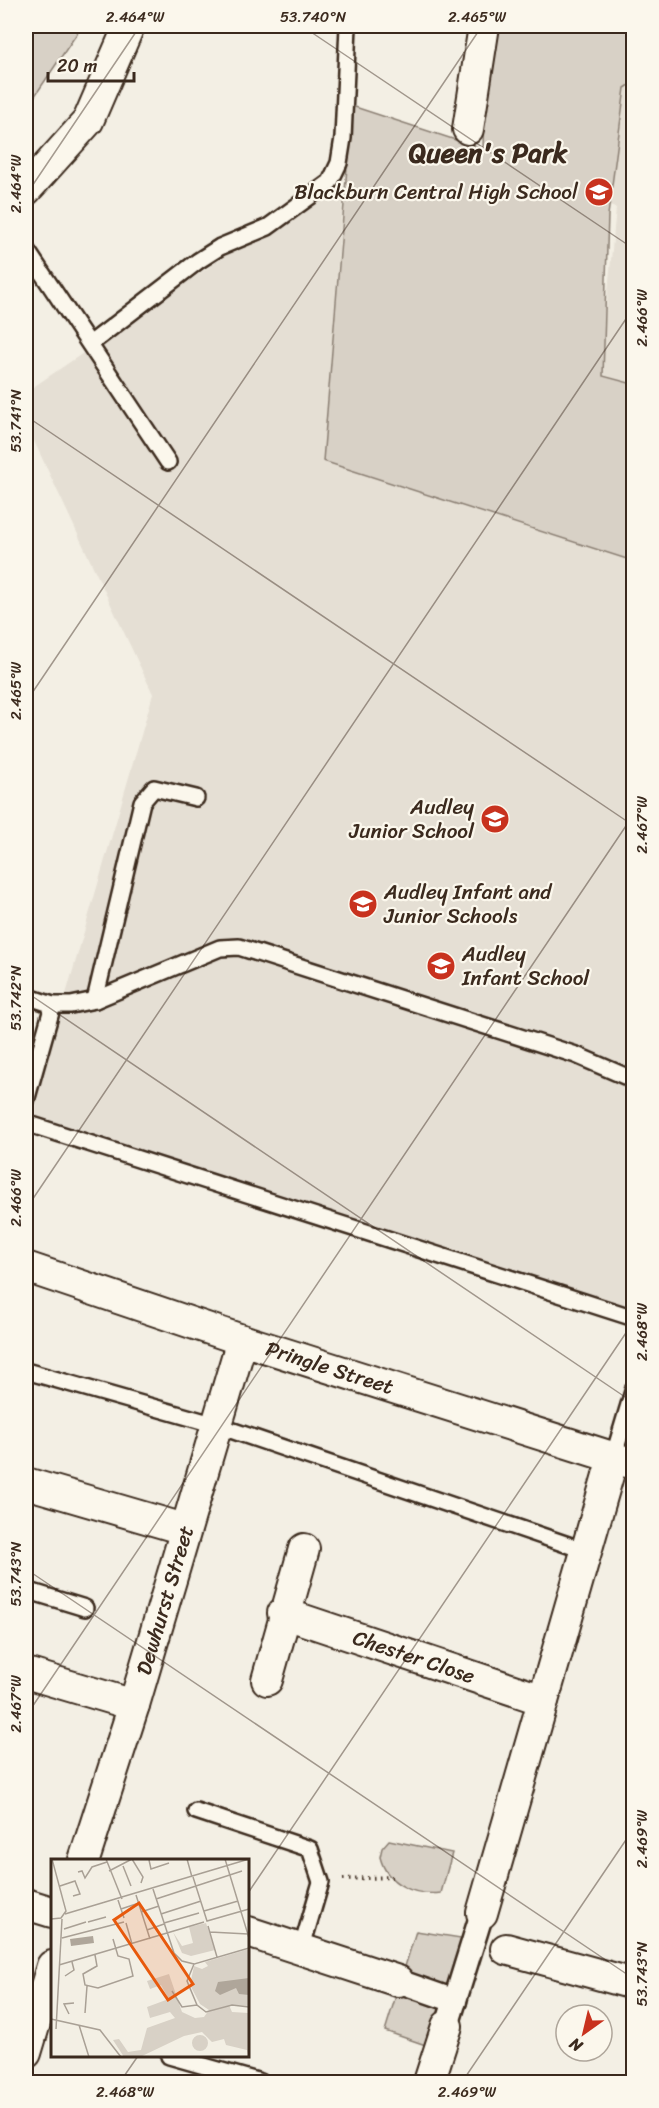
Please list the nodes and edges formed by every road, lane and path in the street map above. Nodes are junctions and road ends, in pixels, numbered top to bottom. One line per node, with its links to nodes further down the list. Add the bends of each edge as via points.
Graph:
1 (129, 26): 5 (street, via 87,121)
2 (348, 26): 7 (lane, via 343,138 336,173 330,182 268,227 198,261)
3 (484, 26): 4 (street)
4 (468, 129)
5 (26, 190)
6 (26, 249): 7 (lane)
7 (90, 344): 8 (lane)
8 (168, 462)
9 (196, 798): 11 (lane, via 154,788 142,802)
10 (26, 996): 12 (lane)
11 (95, 1000): 12 (lane); 13 (lane, via 220,948 239,947 576,1055 627,1077)
12 (52, 1005): 14 (lane)
13 (633, 1084)
14 (26, 1101)
15 (26, 1123): 17 (lane)
16 (26, 1268): 18 (street, Pringle Street)
17 (633, 1318)
18 (242, 1340): 21 (street, Dewhurst Street); 22 (street, Pringle Street)
19 (26, 1371): 21 (lane)
20 (633, 1388): 22 (lane)
21 (216, 1425): 24 (street, Dewhurst Street); 26 (lane)
22 (623, 1461): 26 (street)
23 (26, 1483): 24 (street)
24 (184, 1528): 33 (street, Dewhurst Street)
25 (304, 1549): 29 (street)
26 (586, 1551): 32 (street)
27 (26, 1590): 28 (lane)
28 (85, 1608)
29 (284, 1613): 31 (street); 32 (street, Chester Close)
30 (26, 1673): 33 (street)
31 (267, 1680)
32 (543, 1700): 40 (street)
33 (134, 1705): 35 (street, Dewhurst Street)
34 (196, 1811): 37 (lane, via 310,1849)
35 (84, 1859)
36 (392, 1877): 37 (path)
37 (321, 1881): 43 (lane)
38 (26, 1904): 39 (street)
39 (51, 1912)
40 (478, 1926): 42 (street); 47 (street)
41 (249, 1932): 43 (street)
42 (506, 1949): 46 (street)
43 (302, 1950): 45 (street)
44 (51, 1970): 48 (street)
45 (398, 1981): 47 (street)
46 (633, 1984)
47 (452, 2014): 52 (street)
48 (38, 2017): 49 (street)
49 (26, 2053)
50 (176, 2057): 51 (lane)
51 (261, 2082)
52 (429, 2082)

